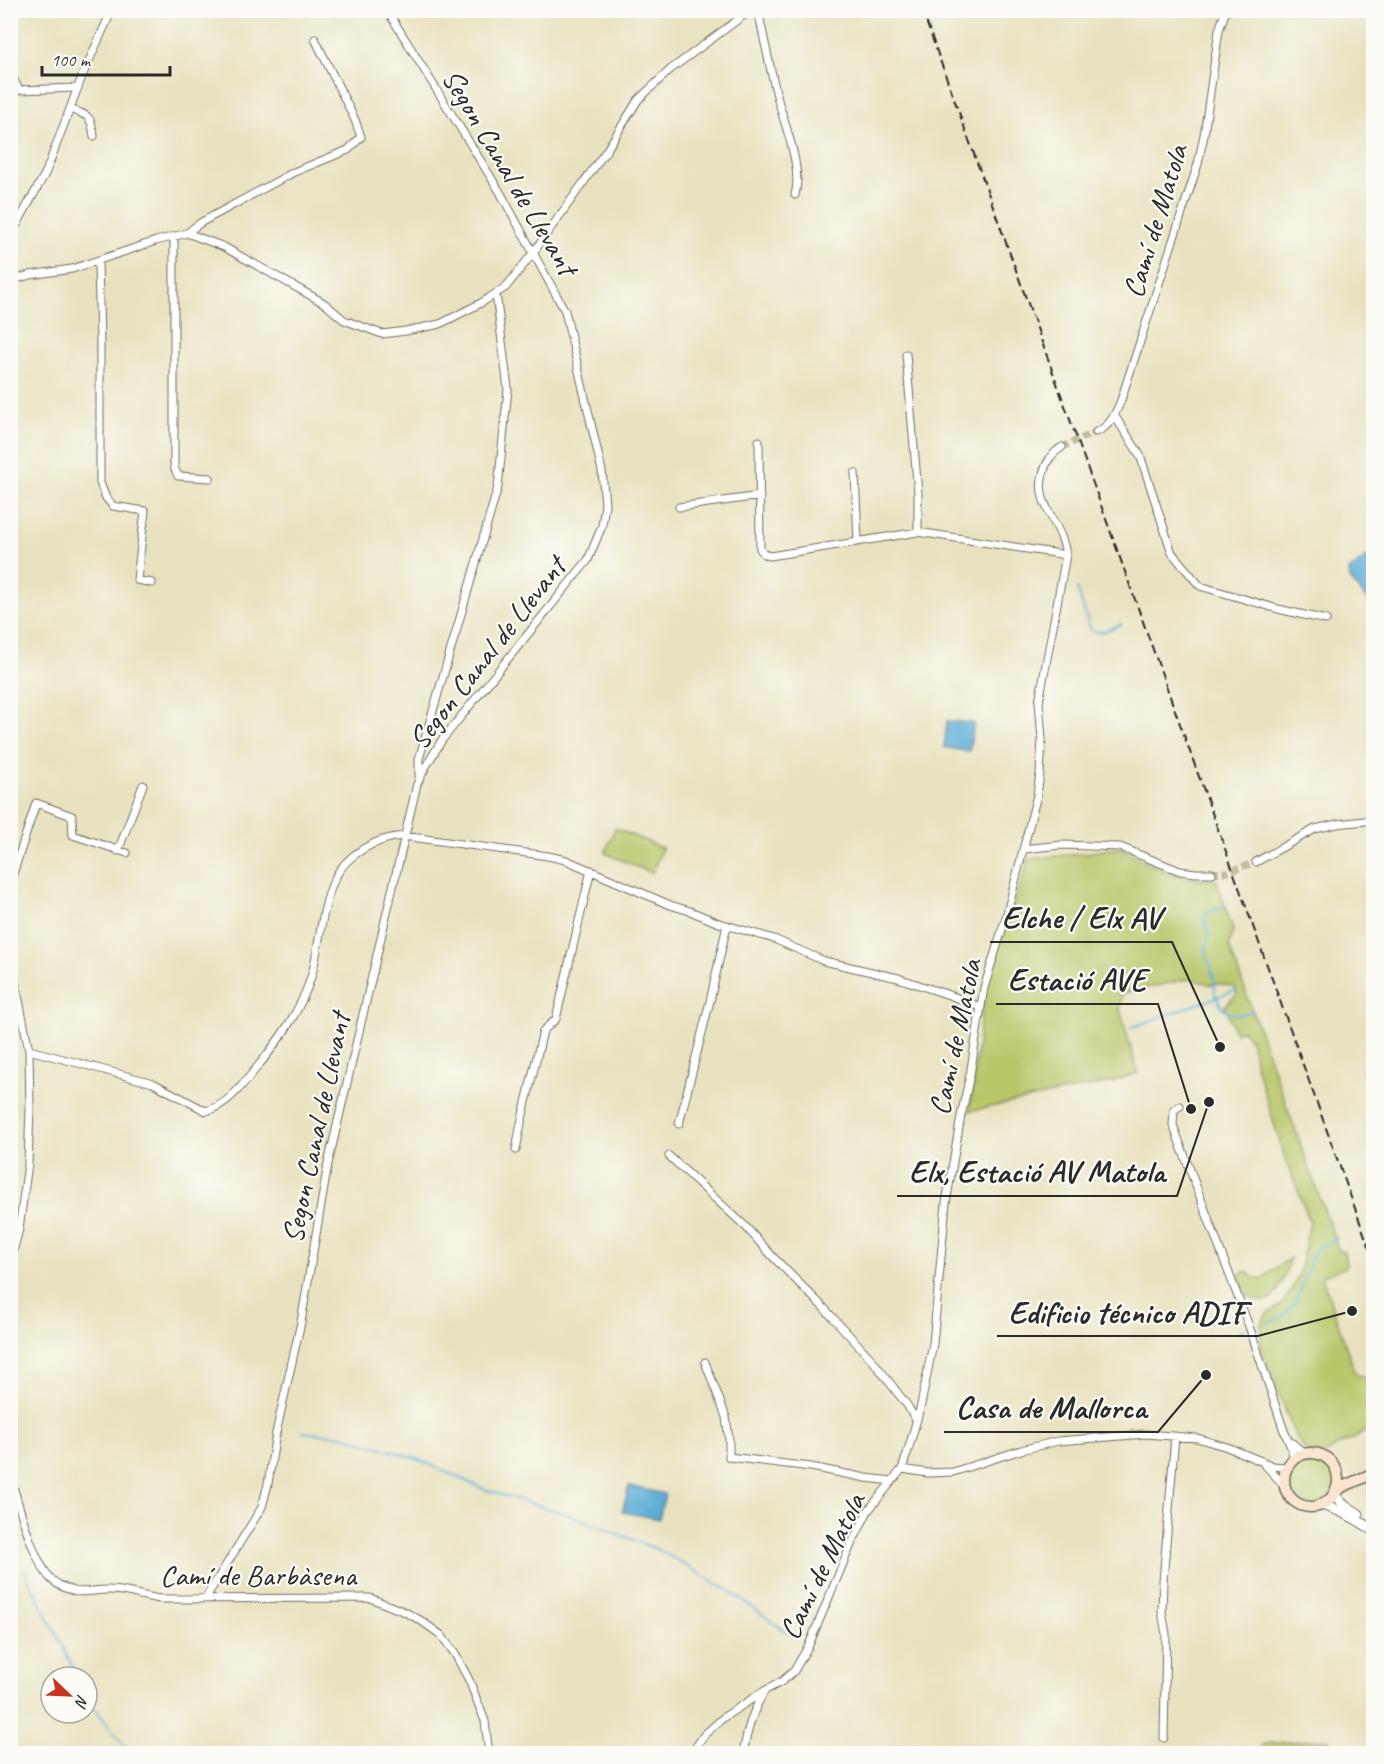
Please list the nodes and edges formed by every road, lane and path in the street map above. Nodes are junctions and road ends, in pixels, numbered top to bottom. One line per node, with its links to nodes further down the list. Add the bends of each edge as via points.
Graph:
1 (112, 10): 8 (street)
2 (387, 10): 15 (street, Segon Canal de Llevant, via 500,192)
3 (751, 10): 15 (street, via 671,69 638,100)
4 (758, 10): 11 (street, via 792,148 798,185)
5 (1226, 10): 20 (street, Camí de Matola, via 1217,37 1198,164)
6 (315, 39): 12 (street, via 361,137 348,150 294,172)
7 (10, 72): 8 (street, via 19,90)
8 (78, 88): 9 (street)
9 (70, 109): 10 (street, via 92,121); 13 (street, via 46,172)
10 (94, 136)
11 (795, 195)
12 (187, 233): 14 (street); 18 (street, via 224,248 324,303 344,320 382,334 440,324)
13 (10, 237)
14 (174, 237): 16 (street); 25 (street, via 174,467 178,476)
15 (533, 253): 18 (street); 33 (street, Segon Canal de Llevant, via 565,311 602,471 602,526 588,560 442,740)
16 (98, 261): 17 (street); 31 (street, via 100,483 113,506 145,511 137,580)
17 (10, 281)
18 (496, 294): 33 (street, via 508,389 498,487 419,759)
19 (906, 354): 28 (street)
20 (1114, 415): 21 (street, Camí de Matola); 32 (street, via 1140,455 1172,553 1200,586)
21 (1096, 432)
22 (759, 441): 26 (street)
23 (1062, 447): 30 (street, Camí de Matola, via 1045,465 1041,490 1065,543)
24 (855, 473): 29 (street)
25 (210, 478)
26 (760, 496): 27 (street); 29 (street, via 760,549 764,554)
27 (679, 507)
28 (918, 532): 29 (street); 30 (street)
29 (858, 542)
30 (1066, 555): 37 (street, Camí de Matola, via 1039,702 1040,774)
31 (152, 583)
32 (1326, 620)
33 (419, 780): 36 (street, Segon Canal de Llevant)
34 (143, 785): 38 (street)
35 (1374, 820): 40 (street, via 1315,829)
36 (404, 836): 41 (street, via 548,856); 47 (street, via 377,841 360,850 334,879 312,974 298,1009 244,1083 217,1108 206,1111 153,1083); 70 (street, Segon Canal de Llevant, via 328,1164 268,1484 262,1507)
37 (1023, 849): 42 (street, via 1062,845 1120,847 1180,871); 46 (street, Camí de Matola)
38 (118, 851): 39 (street); 43 (street, via 73,835 72,816 36,803)
39 (127, 853)
40 (1256, 862)
41 (591, 870): 44 (street); 50 (street, via 556,1019 543,1031)
42 (1212, 873)
43 (10, 883)
44 (727, 925): 46 (street, via 774,939 824,961 898,978); 49 (street)
45 (10, 956): 47 (street)
46 (980, 1007): 54 (street, Camí de Matola, via 946,1203 933,1344)
47 (29, 1050): 52 (street, via 28,1164)
48 (1180, 1106): 56 (street, via 1174,1110 1173,1125)
49 (679, 1124)
50 (516, 1150)
51 (669, 1156): 54 (street, via 745,1226 824,1308 873,1361)
52 (10, 1263)
53 (705, 1362): 64 (street, via 726,1417 729,1457)
54 (915, 1420): 60 (street, Camí de Matola)
55 (1175, 1436): 58 (street, via 1215,1442); 60 (street, via 1146,1434 1058,1441 953,1472); 72 (street, via 1163,1581)
56 (1287, 1438): 57 (street); 59 (street)
57 (1305, 1454): 59 (main road); 61 (main road, via 1325,1457)
58 (1262, 1462): 59 (street, via 1277,1467); 65 (street)
59 (1291, 1462): 65 (main road)
60 (902, 1469): 64 (street, Camí de Matola)
61 (1337, 1474): 62 (main road, via 1353,1478); 66 (main road)
62 (1371, 1474): 66 (main road)
63 (10, 1477): 70 (street, Camí de Barbàsena, via 40,1562 58,1585 75,1592 110,1590 160,1599)
64 (892, 1481): 71 (street, Camí de Matola, via 868,1511 794,1671)
65 (1284, 1485): 67 (main road, via 1296,1502 1309,1507)
66 (1333, 1494): 67 (main road); 68 (street)
67 (1320, 1505): 69 (street, via 1347,1514)
68 (1374, 1524)
69 (1374, 1531)
70 (205, 1599): 73 (street, Camí de Barbàsena, via 370,1598 420,1620 441,1635 469,1680 485,1721)
71 (766, 1690): 74 (street, Camí de Matola, via 724,1717 704,1735); 75 (street, via 755,1706)
72 (1164, 1738)
73 (489, 1754)
74 (692, 1754)
75 (743, 1754)

